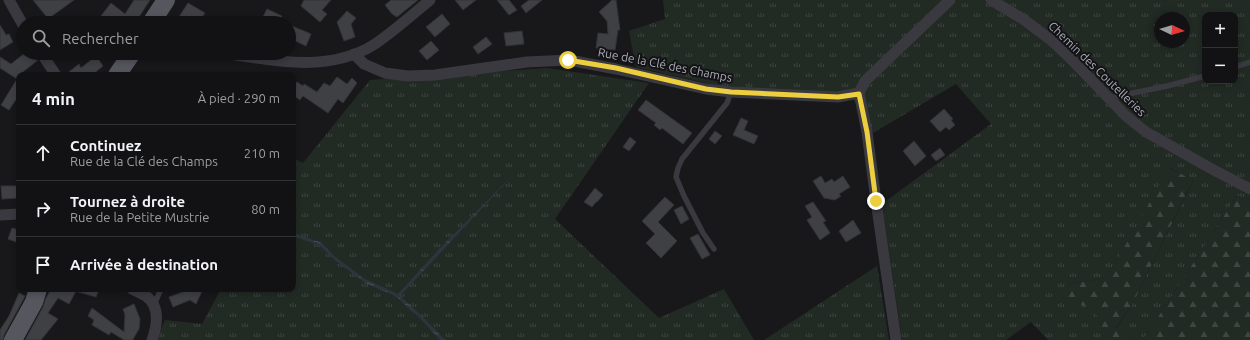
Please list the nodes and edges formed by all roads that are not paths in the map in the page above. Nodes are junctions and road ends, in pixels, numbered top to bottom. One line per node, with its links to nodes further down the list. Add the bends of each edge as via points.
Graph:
1 (9, 0): 6 (street)
2 (166, 0): 7 (main road)
3 (430, 0): 8 (street, via 374,44)
4 (950, 0): 18 (street, via 865,81)
5 (991, 0): 19 (street, Chemin des Coutelleries, via 1051,40)
6 (18, 16)
7 (156, 16)
8 (354, 54): 11 (street, via 303,63); 17 (street, Rue de la Clé des Champs, via 364,64 385,73 408,76 435,75 527,62 568,60)
9 (46, 60): 14 (street)
10 (128, 60): 15 (main road)
11 (266, 60)
12 (1250, 62): 13 (lane)
13 (1238, 66)
14 (54, 72)
15 (120, 72)
16 (1202, 77): 19 (lane)
17 (731, 92): 18 (street, Rue de la Clé des Champs, via 838,97); 23 (lane, via 726,103 682,159 676,177 703,233)
18 (859, 94): 30 (street, via 867,132)
19 (1109, 98): 20 (street, Chemin des Coutelleries, via 1146,132)
20 (1250, 189)
21 (16, 214): 22 (street)
22 (0, 215)
23 (714, 249)
24 (37, 292): 28 (main road)
25 (138, 292): 27 (street, via 147,297)
26 (160, 292): 27 (lane)
27 (154, 306): 29 (street, via 157,322)
28 (13, 340)
29 (152, 340)
30 (896, 340)

